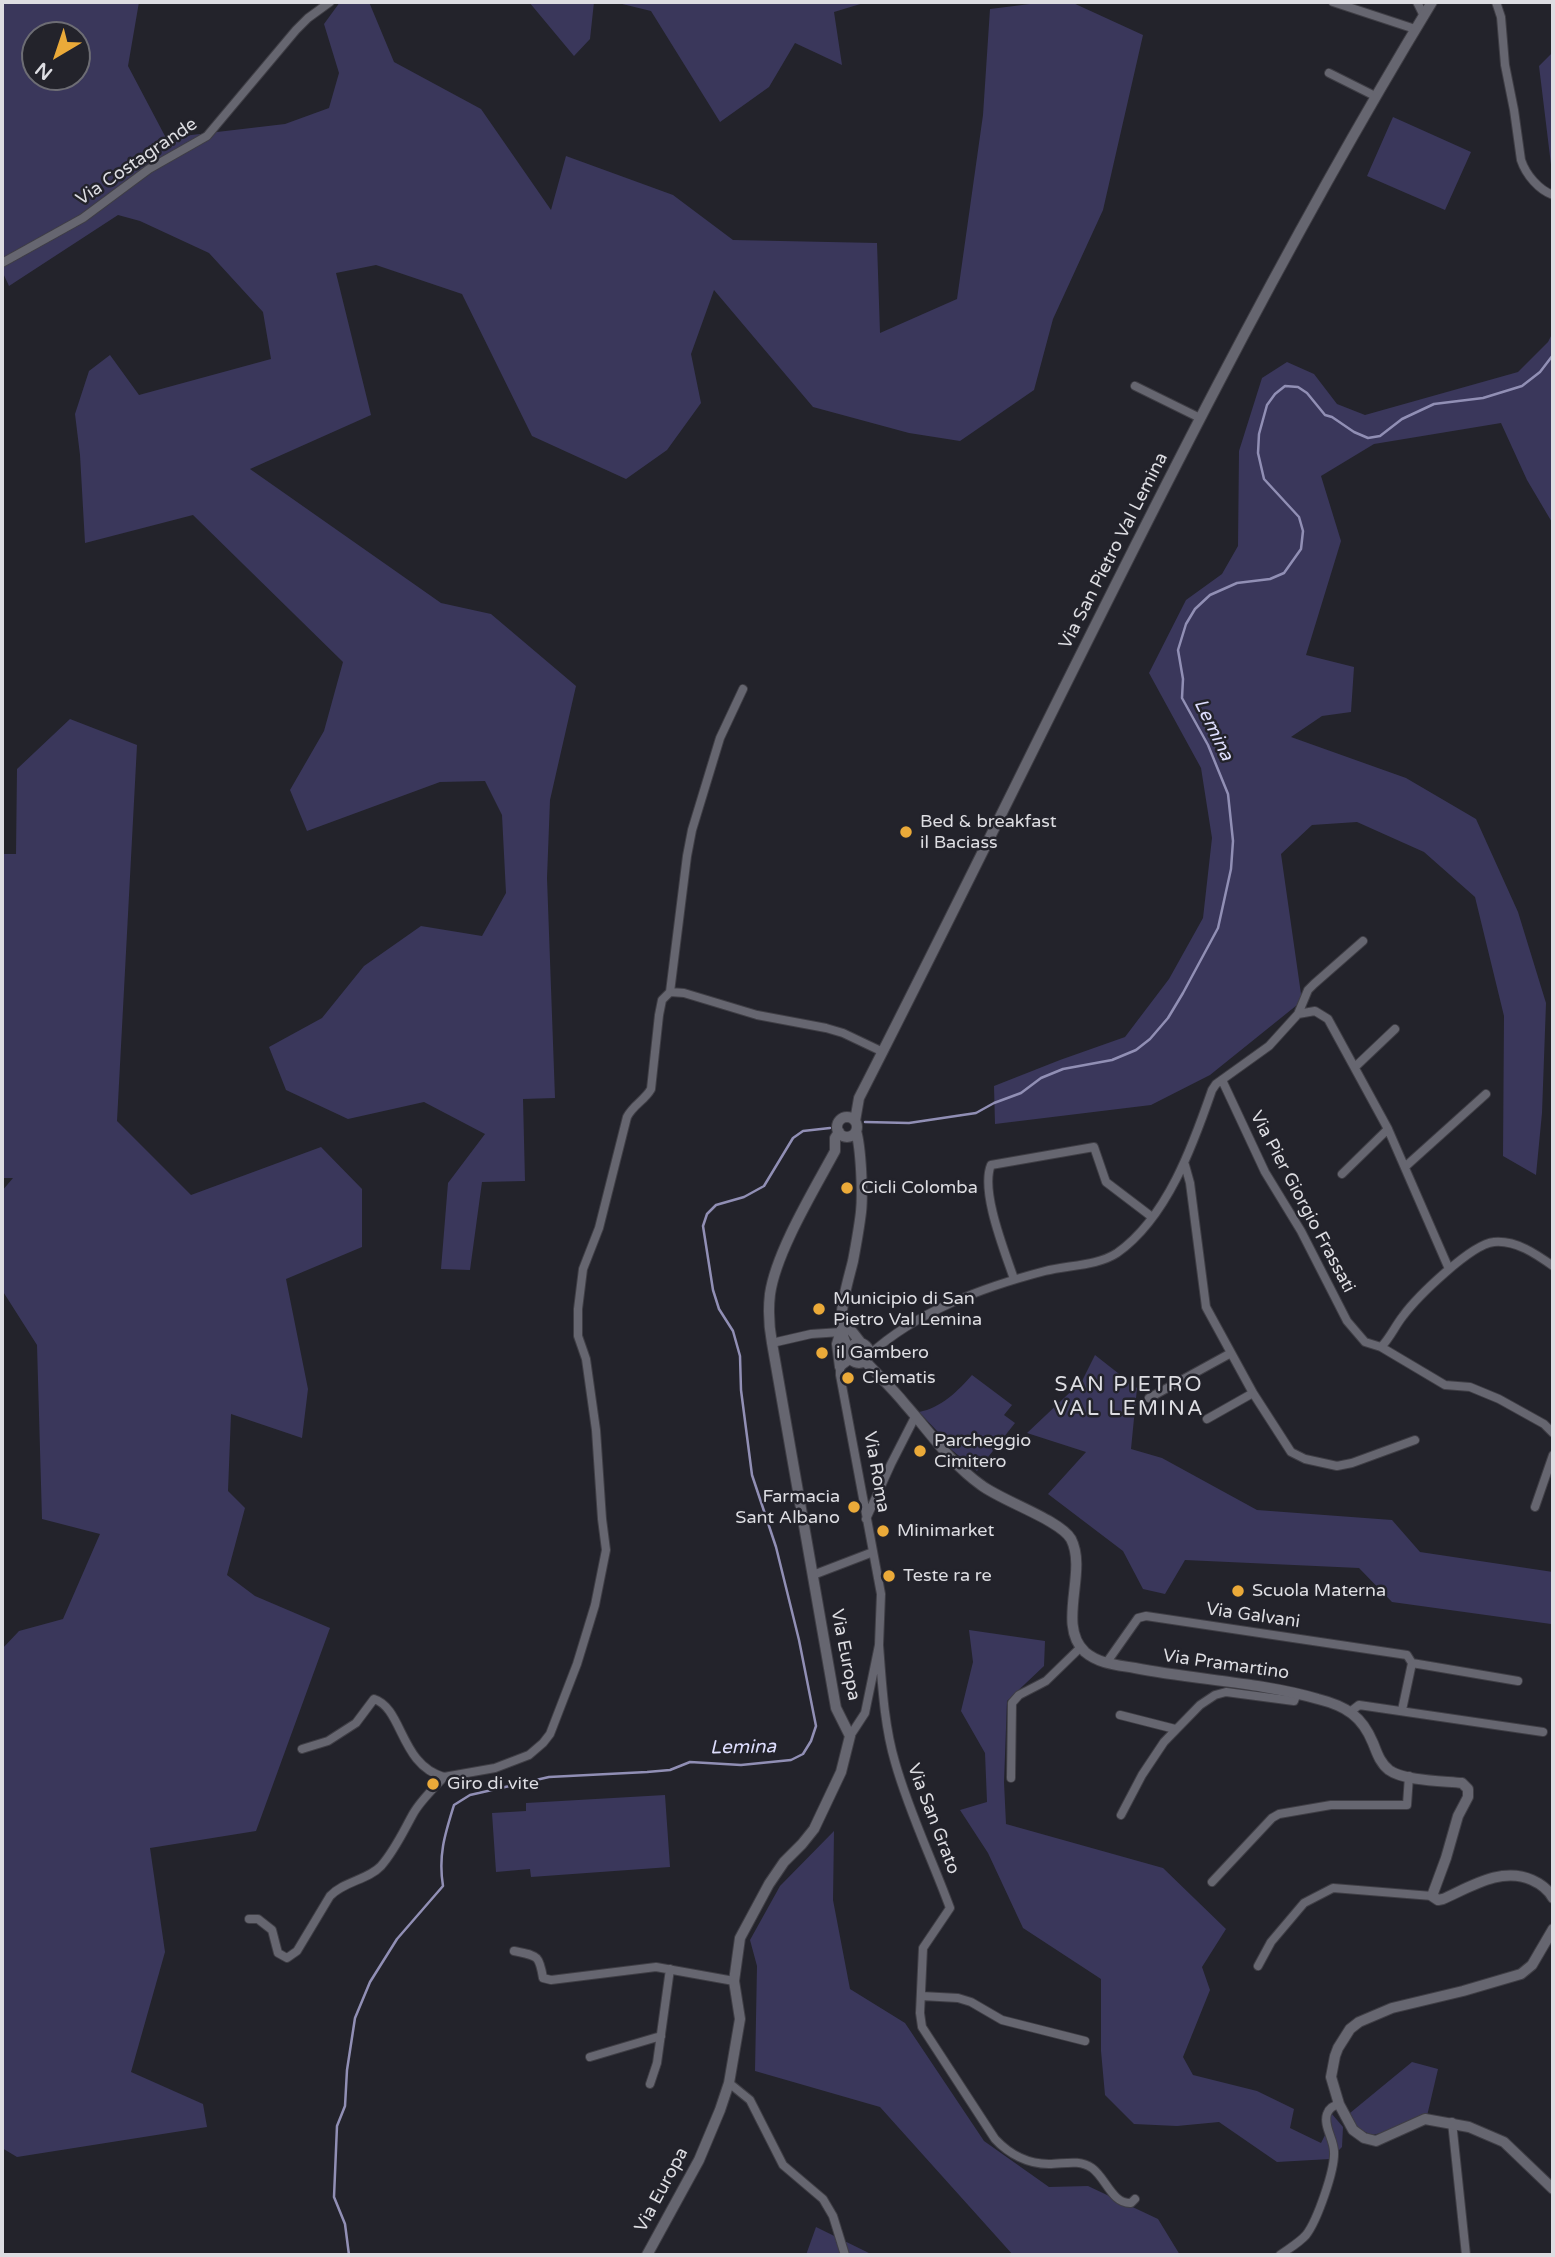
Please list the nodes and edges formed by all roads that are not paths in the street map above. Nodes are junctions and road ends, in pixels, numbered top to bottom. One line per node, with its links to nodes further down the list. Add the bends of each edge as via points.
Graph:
1 (330, 2): 11 (street, Via Costagrande, via 296,30 207,136 149,169 83,218)
2 (1333, 2): 7 (street)
3 (1417, 2): 6 (street)
4 (1432, 2): 6 (street, Via San Pietro Val Lemina)
5 (1496, 2): 10 (street, via 1521,160 1541,188)
6 (1424, 16): 7 (street, Via San Pietro Val Lemina)
7 (1415, 29): 9 (street, Via San Pietro Val Lemina)
8 (1329, 73): 9 (street)
9 (1375, 96): 13 (street, Via San Pietro Val Lemina)
10 (1553, 195)
11 (2, 263)
12 (1135, 386): 13 (street)
13 (1200, 418): 19 (street, Via San Pietro Val Lemina)
14 (743, 689): 16 (street, via 720,738 692,830)
15 (1363, 941): 17 (street, via 1308,990)
16 (670, 992): 19 (street, via 826,1028); 65 (street, via 662,1000 659,1015 651,1089 627,1117 583,1269 578,1336 586,1359 596,1430 606,1550 590,1625 550,1734 538,1749 495,1768)
17 (1298, 1014): 20 (street, via 1315,1011 1328,1019); 21 (street, via 1269,1046)
18 (1395, 1029): 20 (street)
19 (883, 1052): 23 (street, Via San Pietro Val Lemina)
20 (1354, 1067): 24 (street)
21 (1222, 1080): 26 (street, via 1212,1090); 35 (street, Via Pier Giorgio Frassati, via 1265,1172 1347,1321 1365,1342)
22 (1486, 1094): 27 (street)
23 (859, 1098): 25 (street, Via San Pietro Val Lemina); 25 (street, Via San Pietro Val Lemina, via 842,1118 847,1116)
24 (1388, 1129): 27 (street); 28 (street)
25 (850, 1132): 33 (street, via 858,1149 861,1213 841,1306); 34 (street, Via Europa, via 803,1211 774,1277 769,1310)
26 (1185, 1165): 29 (street); 37 (street, via 1206,1307)
27 (1406, 1166): 31 (street)
28 (1342, 1174)
29 (1152, 1217): 32 (street, via 1127,1245 1107,1258); 32 (street, via 1106,1182 1094,1147 991,1165 993,1217)
30 (1553, 1266): 31 (street, via 1509,1242 1493,1242)
31 (1449, 1269): 35 (street, via 1409,1309)
32 (1014, 1279): 36 (street, via 931,1314)
33 (842, 1326): 34 (street); 36 (street); 38 (street); 39 (street, via 837,1344)
34 (772, 1343): 50 (street, Via Europa)
35 (1381, 1347): 44 (street, Via Pier Giorgio Frassati, via 1445,1385 1470,1387 1499,1399)
36 (865, 1351): 38 (street, via 853,1345); 38 (street, via 856,1363); 42 (street)
37 (1231, 1353): 40 (street); 41 (street)
38 (850, 1354): 39 (street)
39 (840, 1371): 48 (street, Via Roma)
40 (1253, 1393): 43 (street); 45 (street, via 1291,1452 1304,1459 1352,1463)
41 (1149, 1398)
42 (915, 1417): 48 (street); 52 (street, via 980,1485 1058,1526 1070,1539 1075,1555 1073,1627)
43 (1206, 1419)
44 (1553, 1433)
45 (1415, 1440)
46 (1553, 1455): 47 (street)
47 (1535, 1507)
48 (866, 1519): 49 (street, Via Roma)
49 (873, 1552): 50 (street); 51 (street, Via Roma, via 881,1594)
50 (813, 1575): 62 (street, Via Europa, via 836,1708)
51 (879, 1645): 62 (street, Via Roma, via 865,1713); 77 (street, Via San Grato, via 894,1759 950,1909 923,1948)
52 (1081, 1647): 53 (street, Via Pramartino); 66 (street, via 1046,1681 1012,1703)
53 (1107, 1662): 54 (street, Via Galvani, via 1138,1618 1146,1616 1407,1655); 56 (street, Via Pramartino)
54 (1412, 1663): 55 (street); 57 (street)
55 (1518, 1681)
56 (1297, 1693): 58 (street, Via Pramartino); 60 (street, via 1294,1701 1220,1693)
57 (1402, 1710): 58 (street, via 1359,1705); 61 (street)
58 (1350, 1712): 64 (street, Via Pramartino, via 1363,1722 1385,1766)
59 (1120, 1715): 60 (street)
60 (1175, 1729): 67 (street)
61 (1544, 1732)
62 (850, 1736): 76 (street, Via Europa, via 841,1772 814,1829 769,1884 740,1938)
63 (302, 1749): 65 (street, via 328,1741 356,1723 374,1699 388,1710 420,1764)
64 (1409, 1776): 68 (street, via 1407,1805 1331,1805 1279,1814 1267,1821); 69 (street, Via Pramartino, via 1462,1783 1469,1793)
65 (444, 1777): 71 (street, via 414,1812 382,1865 330,1896 292,1956 278,1953 272,1930 258,1919)
66 (1011, 1778)
67 (1121, 1815)
68 (1212, 1882)
69 (1432, 1896): 70 (street, via 1443,1899 1508,1874 1545,1887); 74 (street, via 1333,1888 1304,1903 1271,1942)
70 (1553, 1898)
71 (250, 1919)
72 (1553, 1928): 83 (street, via 1532,1965 1521,1974 1392,2008 1359,2022 1335,2056 1331,2077)
73 (514, 1951): 75 (street, via 535,1955 543,1978 551,1980 639,1968)
74 (1258, 1966)
75 (670, 1969): 76 (street); 78 (street)
76 (734, 1981): 81 (street, Via Europa, via 740,2019)
77 (921, 1996): 79 (street, via 958,1998 1002,2021); 86 (street, Via San Grato, via 924,2034 999,2143 1029,2161 1080,2162 1099,2175 1117,2200 1131,2203)
78 (661, 2036): 80 (street); 82 (street)
79 (1085, 2041)
80 (590, 2057)
81 (729, 2083): 87 (street, Via Europa, via 699,2160); 88 (street, via 750,2100 783,2165 823,2199 834,2216)
82 (650, 2084)
83 (1339, 2104): 84 (street, via 1357,2135 1376,2141 1425,2119); 89 (street, via 1327,2113 1334,2152 1315,2222)
84 (1452, 2122): 85 (street, via 1498,2138); 90 (street)
85 (1553, 2189)
86 (1135, 2199)
87 (647, 2255)
88 (845, 2255)
89 (1280, 2255)
90 (1466, 2255)

